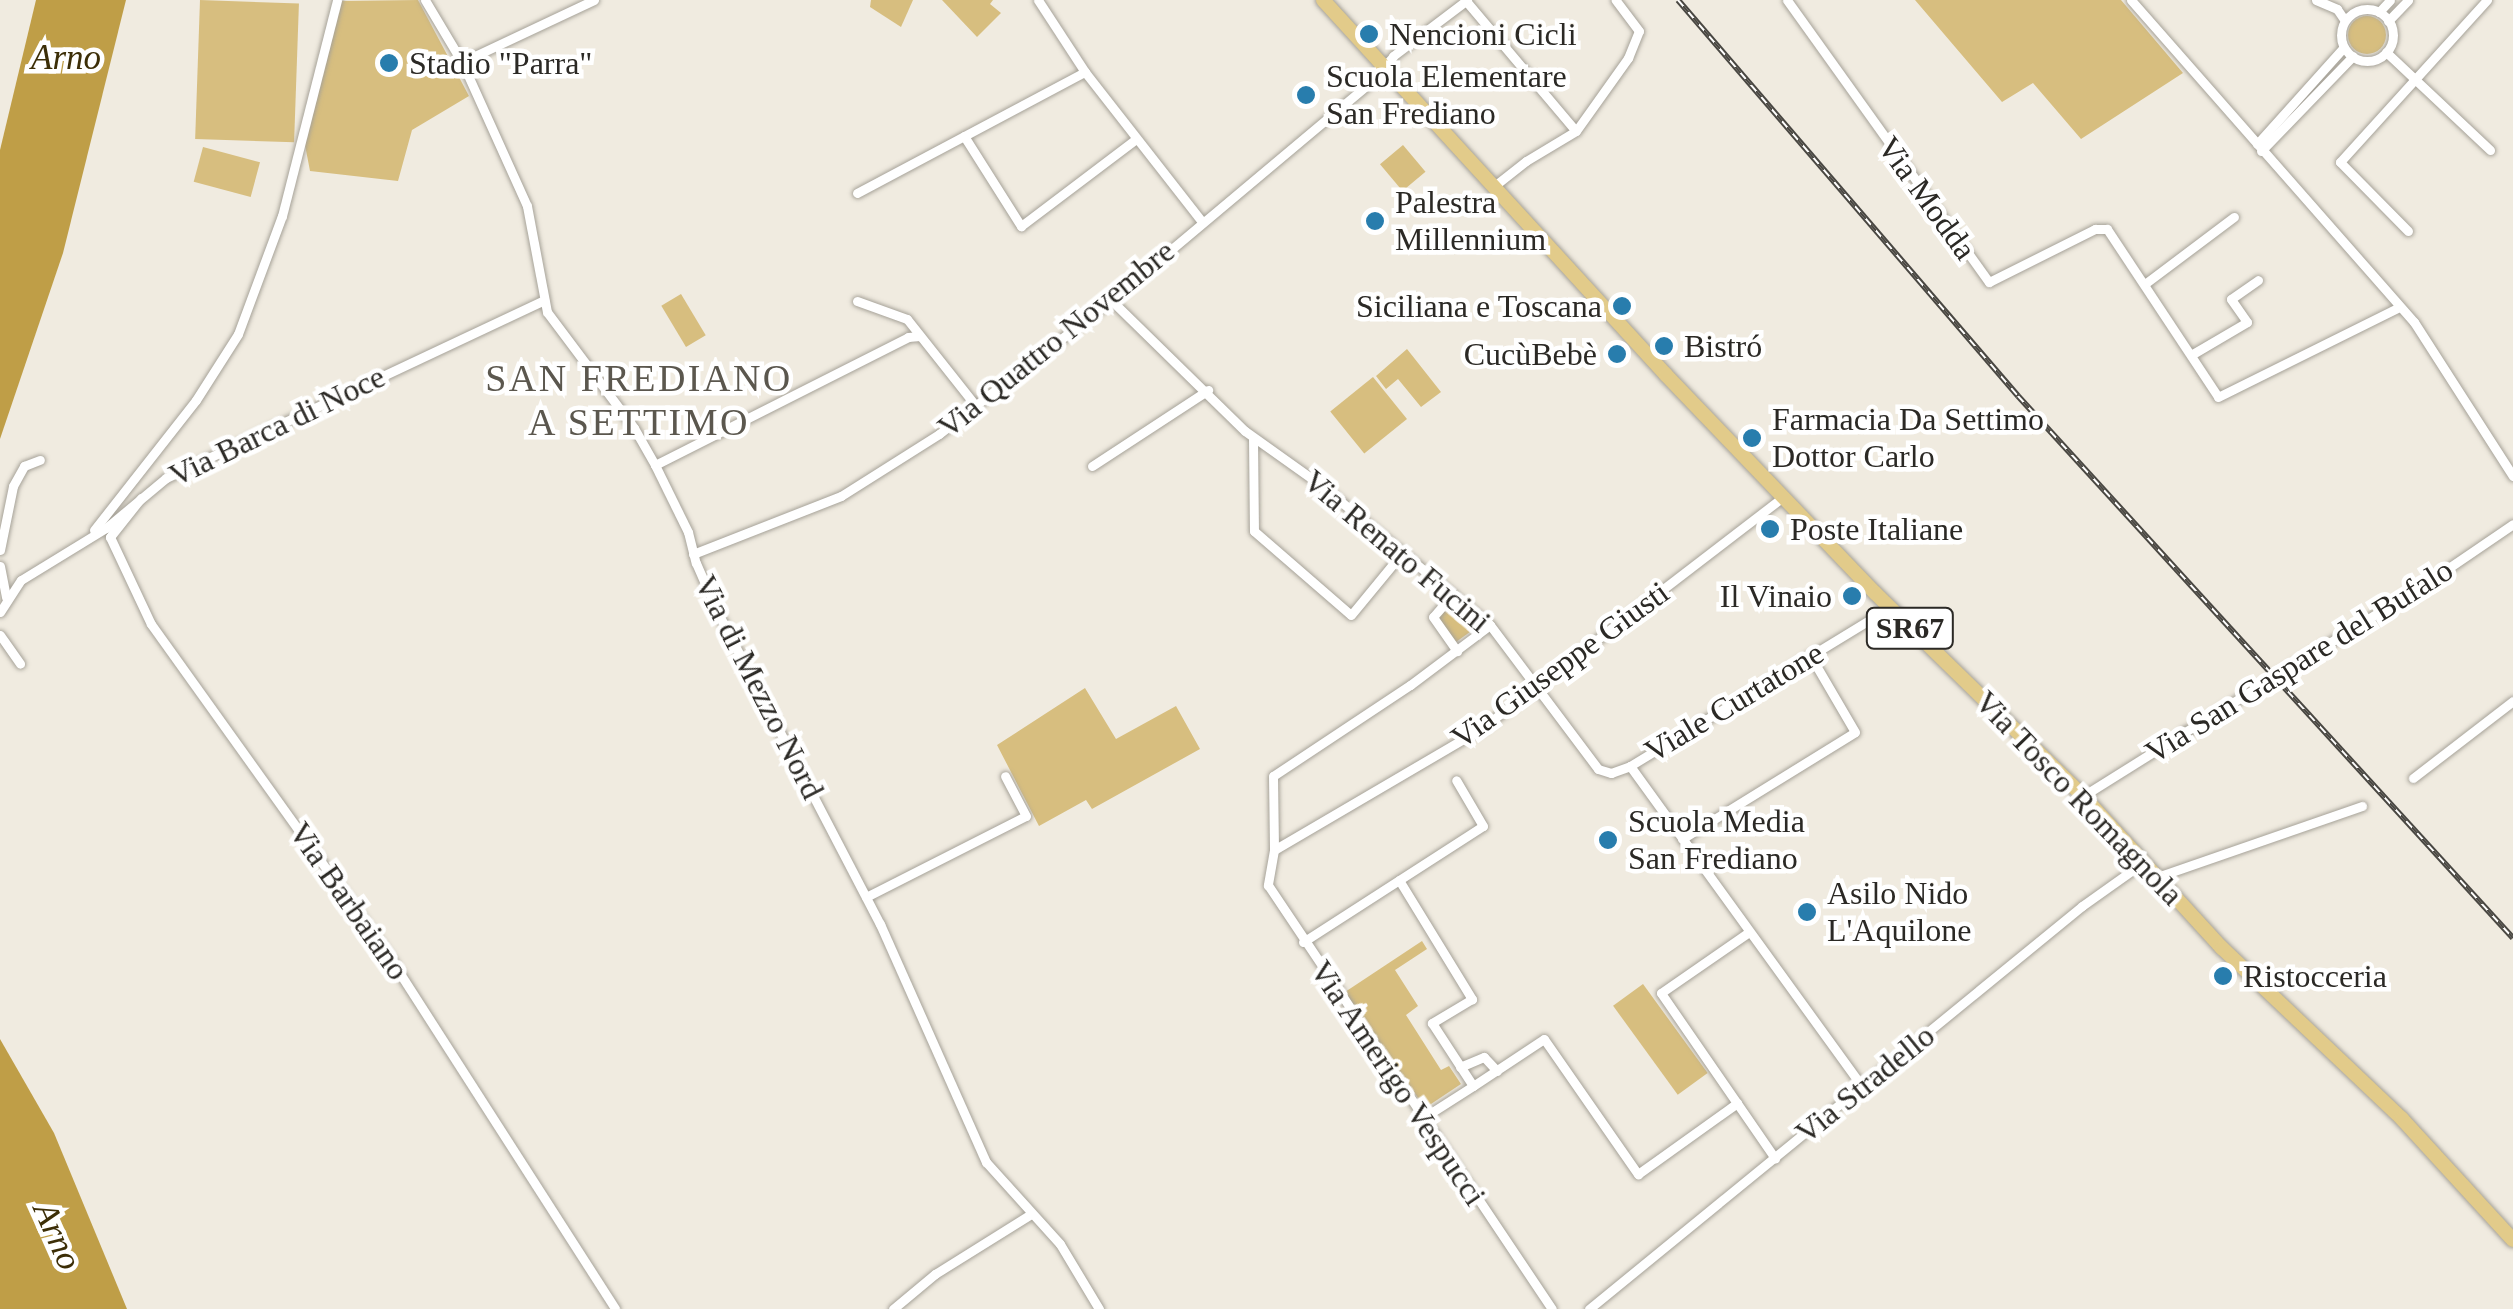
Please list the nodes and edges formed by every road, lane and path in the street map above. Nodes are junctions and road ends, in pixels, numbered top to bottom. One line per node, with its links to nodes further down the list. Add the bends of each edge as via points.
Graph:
1 (337, 0): 52 (street, via 282,216 246,316 196,400)
2 (425, 0): 20 (street, Via di Mezzo Nord)
3 (594, 0): 20 (street)
4 (1038, 0): 22 (street)
5 (1323, 0): 21 (main road, Via Tosco Romagnola / SR67)
6 (1466, 0): 21 (street, Via Quattro Novembre); 24 (street)
7 (1616, 0): 24 (street, via 1639,38)
8 (2130, 0): 27 (street)
9 (2316, 0): 16 (street, via 2337,9)
10 (2390, 0): 14 (street)
11 (2408, 0): 15 (street)
12 (2488, 0): 23 (street)
13 (1792, 2): 35 (street, Via Modda, via 1989,282 2104,228)
14 (2379, 12): 15 (street); 16 (street, via 2360,10)
15 (2388, 20): 18 (street, via 2392,37)
16 (2345, 21): 17 (street)
17 (2344, 47): 19 (street); 27 (street)
18 (2386, 52): 19 (street, via 2370,60); 23 (street)
19 (2353, 56): 27 (street)
20 (462, 62): 36 (street, Via di Mezzo Nord, via 531,217)
21 (1383, 66): 29 (main road, Via Tosco Romagnola / SR67); 32 (street, Via Quattro Novembre)
22 (1085, 72): 25 (street); 26 (street)
23 (2414, 79): 28 (street); 33 (street, via 2340,162)
24 (1576, 131): 29 (street)
25 (964, 136): 26 (street, via 1021,226); 30 (street)
26 (1136, 139): 32 (street)
27 (2259, 147): 39 (street)
28 (2490, 150)
29 (1493, 187): 49 (main road, Via Tosco Romagnola / SR67)
30 (857, 193)
31 (2234, 217): 35 (street)
32 (1202, 222): 37 (street, Via Quattro Novembre)
33 (2408, 231)
34 (2258, 280): 41 (street, via 2232,299 2247,322)
35 (2146, 283): 41 (street, Via Modda)
36 (544, 300): 46 (street, Via di Mezzo Nord, via 551,320 628,420); 50 (street, Via Barca di Noce, via 166,478)
37 (1111, 300): 42 (street, Via Renato Fucini); 43 (street, Via Quattro Novembre)
38 (857, 301): 40 (street, via 902,316)
39 (2399, 308): 41 (street, Via Modda, via 2218,397); 48 (street, via 2430,344)
40 (920, 336): 43 (street); 46 (street)
41 (2191, 355)
42 (1208, 390): 44 (street, Via Renato Fucini); 47 (street)
43 (976, 406): 55 (street, Via Quattro Novembre, via 841,496)
44 (1253, 438): 54 (street, Via Renato Fucini); 54 (street, via 1254,531 1351,615)
45 (40, 460): 53 (street, via 24,466 14,486)
46 (654, 466): 55 (street, Via di Mezzo Nord)
47 (1092, 466)
48 (2513, 476)
49 (1783, 497): 59 (main road, Via Tosco Romagnola / SR67); 66 (street, Via Giuseppe Giusti)
50 (141, 498): 52 (street, Via Barca di Noce, via 106,528); 91 (street, Via Barbaiano, via 110,537 150,624 392,961)
51 (2513, 524): 72 (street, Via San Gaspare del Bufalo, bridge)
52 (94, 530): 58 (street, Via Barca di Noce)
53 (0, 550)
54 (1403, 552): 57 (street, Via Renato Fucini)
55 (693, 554): 79 (street, Via di Mezzo Nord)
56 (0, 566): 58 (street)
57 (1453, 594): 61 (street, Via Renato Fucini); 63 (street, via 1433,617)
58 (6, 596): 60 (street)
59 (1890, 607): 64 (street, Viale Curtatone); 72 (main road, Via Tosco Romagnola / SR67)
60 (0, 612)
61 (1490, 625): 63 (street); 66 (street, Via Renato Fucini)
62 (0, 635): 65 (street)
63 (1456, 650): 75 (street, Via Amerigo Vespucci, via 1272,776)
64 (1810, 655): 68 (street, Viale Curtatone); 74 (street, via 1855,732)
65 (20, 664)
66 (1536, 687): 68 (street, Via Renato Fucini, via 1600,771); 75 (street, Via Giuseppe Giusti, via 1482,728)
67 (2513, 700): 70 (street)
68 (1630, 766): 74 (street)
69 (1004, 776): 79 (street, via 1026,816)
70 (2413, 778)
71 (1456, 780): 78 (street, via 1483,826)
72 (2082, 796): 76 (main road, Via Tosco Romagnola / SR67)
73 (2362, 806): 77 (street)
74 (1682, 839): 80 (street)
75 (1274, 850): 81 (street, Via Amerigo Vespucci, via 1269,891)
76 (2144, 862): 77 (main road, Via Tosco Romagnola / SR67); 85 (street, Via Stradello)
77 (2157, 877): 90 (main road, Via Tosco Romagnola / SR67, via 2402,1119)
78 (1400, 880): 81 (street); 82 (street, via 1472,998 1432,1024)
79 (866, 897): 89 (street, Via di Mezzo Nord, via 982,1155)
80 (1749, 932): 85 (street); 86 (street, via 1662,994)
81 (1303, 942): 87 (street, Via Amerigo Vespucci)
82 (1460, 1066): 83 (street, via 1484,1057); 84 (street)
83 (1497, 1071): 84 (street); 86 (street, via 1544,1039 1638,1174)
84 (1473, 1086): 87 (street)
85 (1862, 1086): 88 (street, Via Stradello)
86 (1737, 1103): 88 (street)
87 (1423, 1118): 94 (street, Via Amerigo Vespucci)
88 (1774, 1158): 95 (street, Via Stradello)
89 (1031, 1214): 92 (street, via 935,1274); 93 (street, Via di Mezzo Nord, via 1060,1244)
90 (2513, 1240)
91 (615, 1309)
92 (893, 1309)
93 (1099, 1309)
94 (1552, 1309)
95 (1589, 1309)

